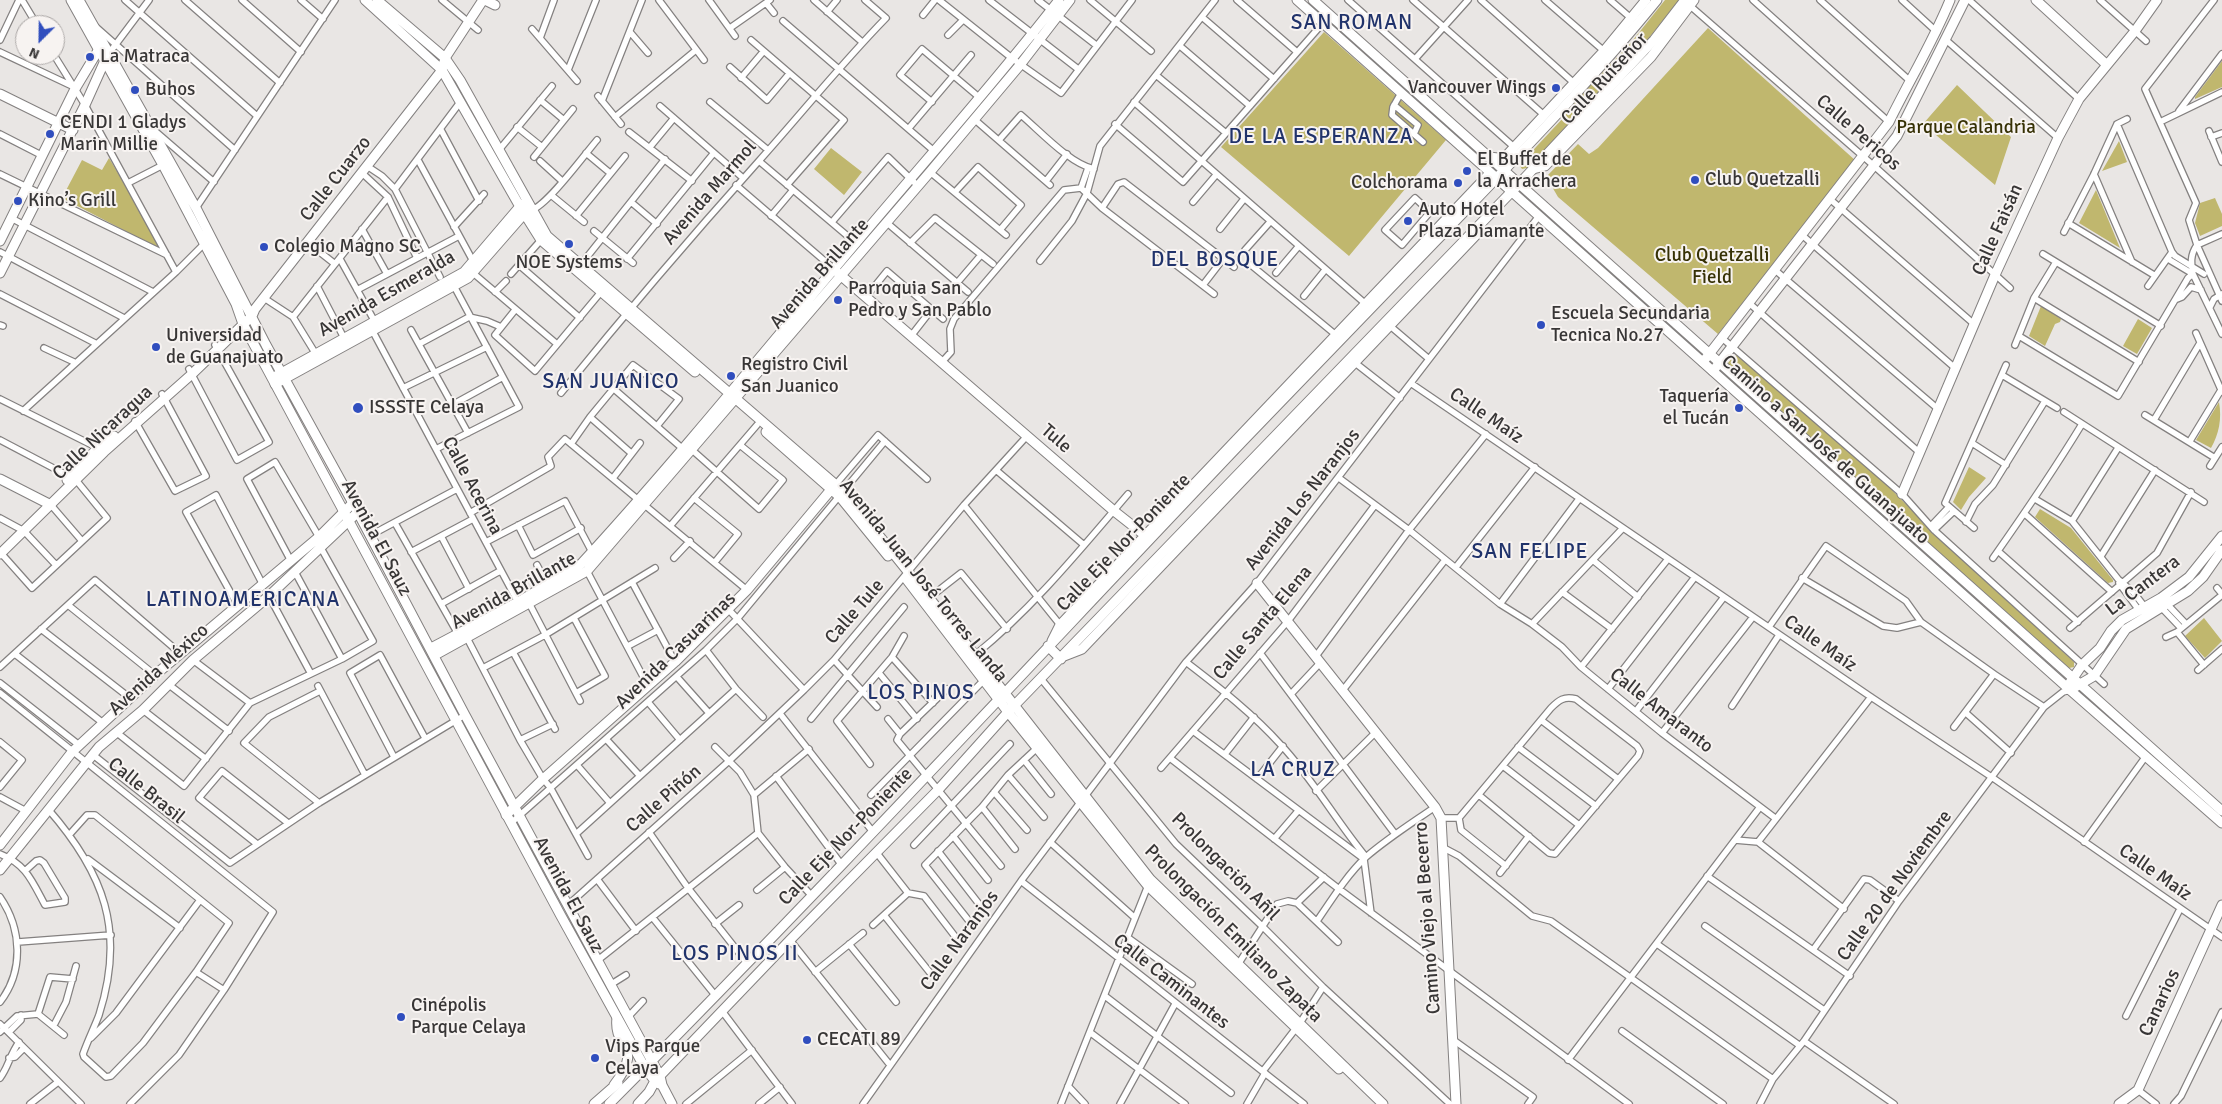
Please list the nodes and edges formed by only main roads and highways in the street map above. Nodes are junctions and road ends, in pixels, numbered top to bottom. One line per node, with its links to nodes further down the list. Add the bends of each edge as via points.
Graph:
1 (70, 0): 20 (main road, Avenida El Sauz)
2 (79, 0): 19 (main road, Avenida El Sauz)
3 (365, 0): 26 (main road, Avenida Juan José Torres Landa)
4 (377, 0): 22 (main road, Avenida Juan José Torres Landa)
5 (484, 0): 17 (main road); 22 (main road)
6 (1059, 0): 18 (main road, Avenida Brillante)
7 (1070, 0): 18 (main road, Avenida Brillante)
8 (1297, 0): 32 (main road, Camino a San José de Guanajuato)
9 (1313, 0): 30 (main road, Camino a San José de Guanajuato)
10 (1646, 0): 30 (main road, via 1604,51 1506,156)
11 (1657, 0): 31 (main road, Calle Eje Nor-Poniente, via 1609,58)
12 (1950, 0): 49 (main road, via 1937,32 1889,122)
13 (1967, 0): 52 (main road, via 1897,136)
14 (2036, 0): 25 (main road)
15 (2157, 0): 25 (main road, Calle Faisán)
16 (1688, 2): 34 (main road, Calle Eje Nor-Poniente)
17 (495, 5)
18 (1055, 13): 24 (main road, Avenida Brillante)
19 (103, 42): 20 (main road); 21 (main road, Avenida El Sauz)
20 (98, 50): 23 (main road, Avenida El Sauz); 28 (main road, via 74,88)
21 (110, 52): 23 (main road); 38 (main road, Avenida El Sauz, via 196,208)
22 (445, 58): 26 (main road); 36 (main road, Avenida Juan José Torres Landa, via 499,150)
23 (104, 62): 29 (main road); 38 (main road, Avenida El Sauz)
24 (1017, 62): 33 (main road, Avenida Brillante, via 980,98 934,151); 33 (main road, Avenida Brillante, via 930,172)
25 (2106, 64): 61 (main road, Calle Faisán, via 2079,99 2058,138 1995,275)
26 (442, 70): 36 (main road, Avenida Juan José Torres Landa); 46 (main road, Calle Cuarzo)
27 (0, 94): 28 (main road)
28 (59, 123): 29 (main road); 37 (main road)
29 (73, 130): 40 (main road, via 24,225)
30 (1489, 157): 31 (main road, Camino a San José de Guanajuato)
31 (1504, 171): 32 (main road, Calle Eje Nor-Poniente); 34 (main road, Camino a San José de Guanajuato)
32 (1493, 176): 35 (main road, Camino a San José de Guanajuato); 44 (main road, Calle Eje Nor-Poniente); 44 (main road, via 1428,234)
33 (914, 183): 42 (main road, Avenida Brillante, via 856,243); 42 (main road, Avenida Brillante, via 863,250)
34 (1519, 184): 35 (main road, Calle Eje Nor-Poniente); 49 (main road, Camino a San José de Guanajuato)
35 (1515, 195): 51 (main road, Camino a San José de Guanajuato); 76 (main road, Calle Eje Nor-Poniente); 76 (main road, via 1082,649)
36 (525, 208): 39 (main road, Avenida Esmeralda); 41 (main road, Avenida Juan José Torres Landa); 41 (main road, Avenida Juan José Torres Landa, via 541,240)
37 (0, 241)
38 (208, 241): 46 (main road, Avenida El Sauz); 47 (main road, Avenida El Sauz)
39 (485, 252): 48 (main road, Avenida Esmeralda, via 464,272); 48 (main road, Avenida Esmeralda, via 468,278)
40 (4, 254): 43 (main road)
41 (578, 267): 45 (main road, Avenida Juan José Torres Landa); 45 (main road, Avenida Juan José Torres Landa, via 601,292)
42 (837, 272): 56 (main road, Avenida Brillante); 66 (main road, Tule)
43 (0, 273)
44 (1368, 306): 66 (main road, Calle Eje Nor-Poniente); 66 (main road, via 1336,335)
45 (627, 311): 56 (main road, Avenida Juan José Torres Landa)
46 (252, 313): 47 (main road, Calle Nicaragua); 54 (main road, Avenida El Sauz)
47 (242, 322): 55 (main road, Avenida El Sauz); 57 (main road, Calle Nicaragua)
48 (372, 326): 50 (main road, Avenida Esmeralda); 50 (main road, Avenida Esmeralda, via 344,338)
49 (1710, 354): 51 (main road); 52 (main road, Camino a San José de Guanajuato)
50 (317, 356): 54 (main road, Avenida Esmeralda)
51 (1702, 362): 53 (main road, Camino a San José de Guanajuato)
52 (1720, 363): 53 (main road); 78 (main road, Camino a San José de Guanajuato)
53 (1713, 371): 80 (main road, Camino a San José de Guanajuato)
54 (283, 375): 55 (main road, Avenida Esmeralda); 64 (main road, Avenida El Sauz)
55 (274, 381): 65 (main road, Avenida El Sauz)
56 (731, 398): 60 (main road, Avenida Juan José Torres Landa); 60 (main road, Avenida Juan José Torres Landa, via 757,424); 62 (main road, Avenida Brillante)
57 (136, 422): 58 (main road, Calle Nicaragua); 58 (main road, Calle Nicaragua, via 98,448)
58 (73, 478): 63 (main road, Calle Nicaragua)
59 (0, 479): 63 (main road)
60 (834, 487): 70 (main road, Avenida Juan José Torres Landa); 86 (main road, Avenida Casuarinas, via 747,590 676,662 543,779)
61 (1902, 494)
62 (642, 501): 72 (main road, Avenida Brillante, via 581,564); 72 (main road, Avenida Brillante, via 587,571)
63 (49, 503): 69 (main road, Calle Nicaragua)
64 (356, 507): 65 (main road, Avenida México); 74 (main road, Avenida El Sauz)
65 (346, 516): 83 (main road, Avenida México, via 181,654); 84 (main road, Avenida México, via 321,548); 88 (main road, Avenida El Sauz)
66 (1147, 537): 73 (main road, Calle Eje Nor-Poniente, via 1062,627)
67 (2221, 538): 75 (main road, La Cantera, via 2189,577 2122,620)
68 (2222, 550): 77 (main road, La Cantera, via 2203,577 2188,591 2126,630)
69 (0, 551)
70 (907, 575): 81 (main road, Avenida Juan José Torres Landa, via 984,680); 81 (main road, Avenida Juan José Torres Landa, via 975,655)
71 (1257, 583): 117 (main road, Camino Viejo al Becerro, via 1435,807 1440,818)
72 (524, 603): 74 (main road, Avenida Brillante)
73 (1050, 644): 76 (main road); 81 (main road, Calle Eje Nor-Poniente)
74 (433, 651): 86 (main road, Avenida El Sauz)
75 (2094, 656): 77 (main road, via 2096,662); 78 (main road, La Cantera, via 2082,664)
76 (1063, 658): 82 (main road, Calle Eje Nor-Poniente)
77 (2103, 663): 79 (main road, La Cantera, via 2094,676)
78 (2072, 678): 79 (main road, Camino a San José de Guanajuato); 80 (main road, La Cantera)
79 (2081, 685): 80 (main road, La Cantera); 87 (main road, Camino a San José de Guanajuato)
80 (2067, 690): 90 (main road, Camino a San José de Guanajuato)
81 (1001, 696): 82 (main road, Avenida Juan José Torres Landa); 89 (main road, Calle Eje Nor-Poniente)
82 (1011, 709): 85 (main road, Prolongación Emiliano Zapata); 85 (main road, Avenida Juan José Torres Landa, via 1037,748); 91 (main road, Calle Eje Nor-Poniente)
83 (89, 737): 84 (main road); 93 (main road, Avenida México, via 72,752)
84 (96, 751): 95 (main road, Avenida México)
85 (1083, 801): 106 (main road, Prolongación Emiliano Zapata, via 1149,882)
86 (517, 810): 88 (main road, Avenida Casuarinas); 97 (main road, Avenida El Sauz)
87 (2222, 811)
88 (509, 819): 99 (main road, Avenida El Sauz)
89 (885, 820): 91 (main road, via 885,826); 92 (main road, Calle Eje Nor-Poniente)
90 (2222, 823)
91 (896, 832): 94 (main road, Calle Eje Nor-Poniente)
92 (872, 833): 94 (main road, via 878,836); 98 (main road, Calle Eje Nor-Poniente)
93 (0, 845)
94 (879, 849): 101 (main road, Calle Eje Nor-Poniente)
95 (0, 870)
96 (2222, 905): 118 (main road, Canarios, via 2138,1090)
97 (569, 908): 99 (main road); 103 (main road, Avenida El Sauz)
98 (798, 910): 100 (main road, Calle Eje Nor-Poniente); 101 (main road, via 780,936)
99 (561, 916): 104 (main road, Avenida El Sauz)
100 (767, 942): 102 (main road, via 774,950); 107 (main road, Calle Eje Nor-Poniente)
101 (787, 943): 102 (main road, Calle Eje Nor-Poniente)
102 (759, 973): 108 (main road, Calle Eje Nor-Poniente)
103 (611, 986): 104 (main road); 107 (main road, Avenida El Sauz, via 628,1017)
104 (603, 993): 105 (main road, Avenida El Sauz)
105 (617, 1018): 107 (main road, Avenida El Sauz); 109 (main road, via 616,1027 628,1053 624,1072)
106 (1297, 1026): 115 (main road, Prolongación Emiliano Zapata); 116 (main road, Prolongación Emiliano Zapata)
107 (645, 1068): 108 (main road, Avenida El Sauz); 109 (main road); 113 (main road, Calle Eje Nor-Poniente)
108 (659, 1081): 110 (main road, Calle Eje Nor-Poniente); 111 (main road, Avenida El Sauz)
109 (614, 1085): 112 (main road)
110 (649, 1092): 111 (main road); 114 (main road, Calle Eje Nor-Poniente)
111 (670, 1100)
112 (594, 1104)
113 (609, 1104)
114 (638, 1104)
115 (1376, 1104)
116 (1383, 1104)
117 (1456, 1104)
118 (2119, 1104)

